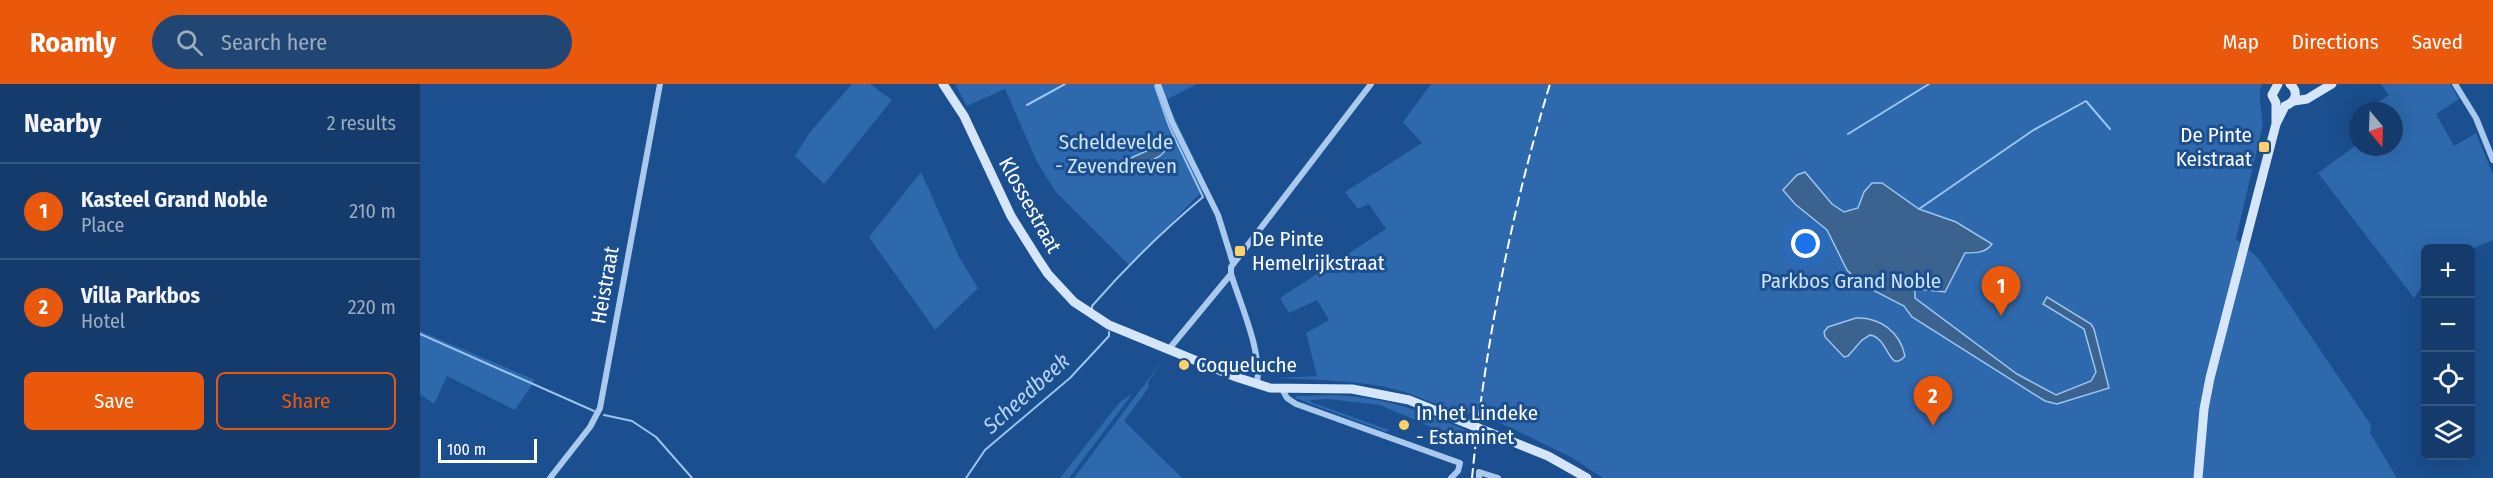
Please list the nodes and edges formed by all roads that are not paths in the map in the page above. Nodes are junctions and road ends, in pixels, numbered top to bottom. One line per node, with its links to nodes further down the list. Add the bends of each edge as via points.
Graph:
1 (660, 84): 17 (street, Heistraat, via 600,408)
2 (943, 84): 13 (street, Klossestraat, via 964,116 1011,216 1043,267 1074,302 1108,326)
3 (1158, 84): 11 (street, via 1172,122 1218,214)
4 (1371, 84): 11 (street)
5 (2278, 84): 9 (street, via 2272,95)
6 (2290, 84): 9 (street)
7 (2332, 84): 9 (street, via 2313,96)
8 (2455, 84): 10 (street, via 2476,118)
9 (2288, 101): 21 (street, via 2276,124 2210,378)
10 (2493, 159)
11 (1233, 263): 12 (street)
12 (1230, 274): 13 (street); 14 (street, via 1254,349)
13 (1169, 349): 14 (street, Klossestraat)
14 (1257, 384): 15 (street, Klossestraat)
15 (1282, 389): 18 (street, via 1296,404 1460,463); 20 (street, via 1336,388 1389,394 1561,462)
16 (1479, 475): 19 (street)
17 (550, 478)
18 (1451, 478)
19 (1498, 478)
20 (1587, 478)
21 (2198, 478)

